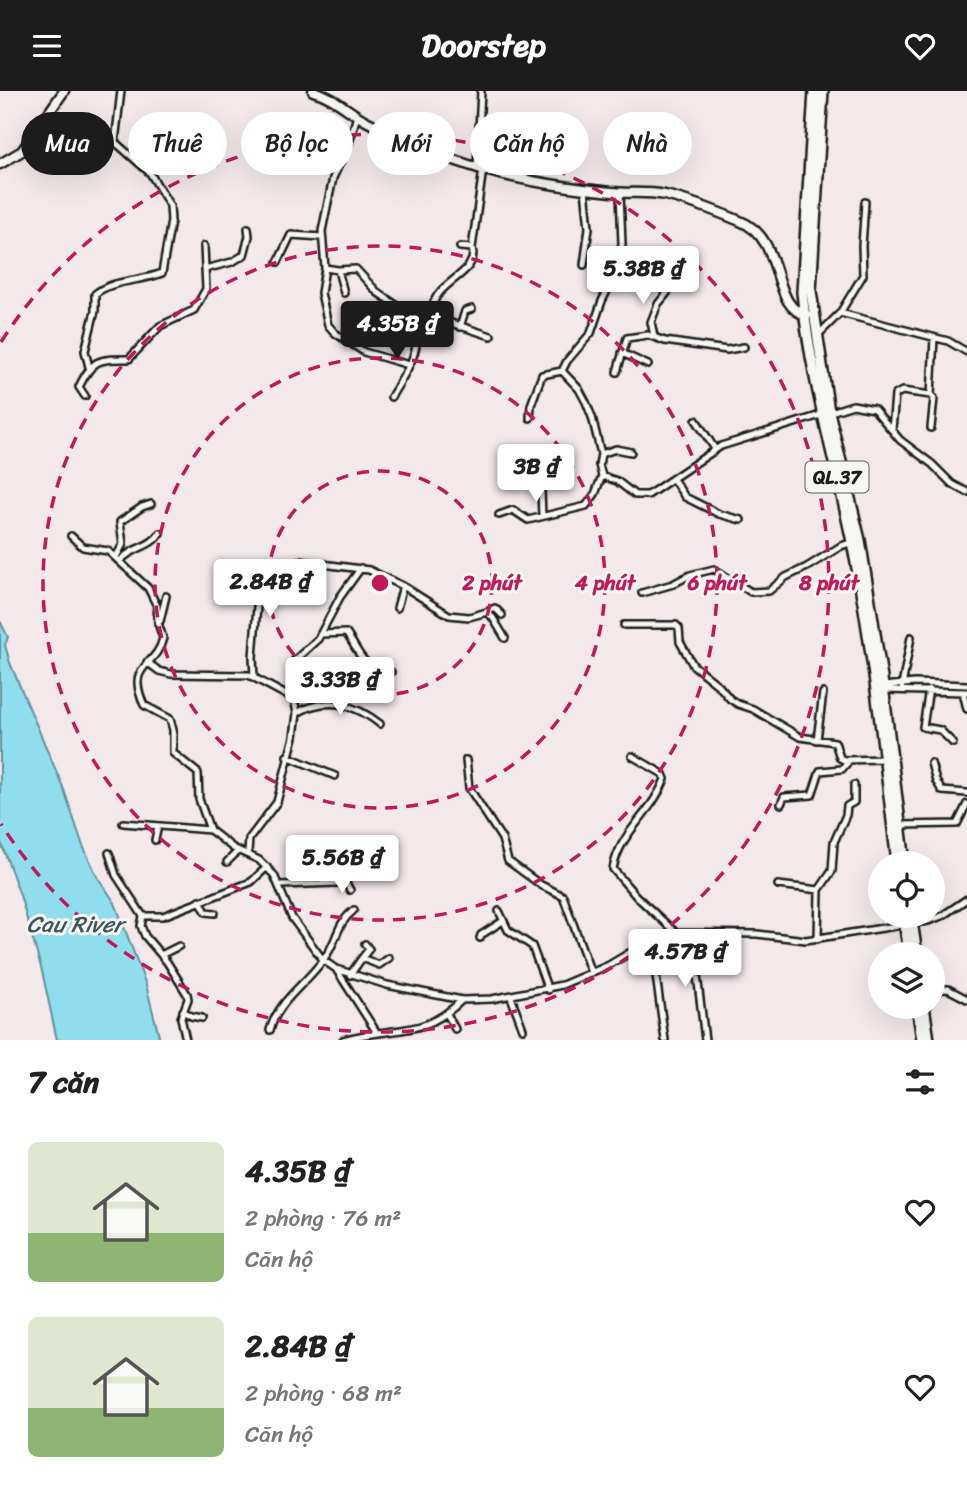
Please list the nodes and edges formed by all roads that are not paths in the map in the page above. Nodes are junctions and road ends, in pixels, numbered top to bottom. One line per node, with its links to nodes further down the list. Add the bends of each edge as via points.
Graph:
1 (64, 91): 9 (main road, via 22,151)
2 (121, 91): 41 (street, via 115,142 158,183 170,206 171,221 162,272 108,285 94,294 95,311 85,351)
3 (313, 91): 8 (main road, via 337,100)
4 (481, 91): 7 (street)
5 (814, 91): 30 (main road, QL.37, via 802,292)
6 (823, 91): 30 (main road, QL.37)
7 (481, 112)
8 (357, 116): 10 (main road, via 405,141); 17 (street, via 333,177)
9 (0, 164)
10 (470, 164)
11 (479, 175): 20 (street)
12 (515, 175): 13 (main road)
13 (585, 189): 14 (main road); 23 (street, via 589,228)
14 (620, 193): 21 (street); 30 (main road, via 677,198 754,228 769,248 789,304)
15 (865, 202): 29 (street, via 863,275)
16 (248, 229): 25 (street, via 244,255)
17 (322, 237): 22 (street, via 291,235); 24 (street)
18 (204, 246): 25 (street)
19 (460, 247): 20 (street)
20 (472, 248): 31 (street, via 471,264 445,285 432,307 439,319)
21 (621, 254): 33 (street, via 652,259 670,278 651,321); 42 (street, via 591,333)
22 (278, 262)
23 (584, 265)
24 (325, 268): 26 (street); 39 (street, via 321,293 331,330 365,352)
25 (205, 269): 41 (street, via 205,292 194,310 160,326 129,359 107,358)
26 (338, 270): 27 (street); 39 (street, via 356,269 414,321 416,345)
27 (344, 293)
28 (472, 309): 31 (street, via 465,311)
29 (840, 313): 34 (street); 35 (street)
30 (809, 315): 34 (main road, QL.37); 47 (main road, QL.37)
31 (460, 327): 32 (street)
32 (491, 335)
33 (654, 336): 36 (street, via 715,349); 38 (street, via 627,338)
34 (817, 336): 47 (main road, QL.37)
35 (933, 338): 37 (street); 44 (street)
36 (744, 347)
37 (967, 352)
38 (622, 353): 40 (street); 43 (street)
39 (409, 365): 46 (street)
40 (648, 365)
41 (89, 367): 45 (street, via 79,387)
42 (562, 371): 48 (street, via 542,375); 54 (street, via 586,402)
43 (617, 372)
44 (931, 395): 50 (street, via 935,399); 51 (street, via 897,392)
45 (85, 396)
46 (391, 397)
47 (826, 413): 51 (street, via 853,405 868,407); 52 (street); 65 (main road, QL.37)
48 (530, 418)
49 (696, 420): 52 (street)
50 (932, 428)
51 (892, 430): 58 (street)
52 (715, 449): 56 (street)
53 (631, 452): 54 (street, via 616,449)
54 (601, 454): 55 (street)
55 (602, 475): 56 (street, via 642,496); 61 (street, via 586,506)
56 (673, 479): 62 (street, via 685,497)
57 (541, 491): 61 (street)
58 (967, 492)
59 (151, 504): 66 (street, via 120,522 123,544)
60 (499, 516): 61 (street, via 513,510 525,520)
61 (542, 516)
62 (741, 520)
63 (160, 533): 66 (street, via 153,542)
64 (71, 537): 66 (street, via 83,547 104,549)
65 (856, 542): 71 (street, via 841,546 769,591 751,592 714,569); 86 (main road, QL.37)
66 (118, 559): 76 (street, via 152,594)
67 (299, 561): 69 (street)
68 (268, 563): 83 (street, via 257,606)
69 (361, 568): 70 (street); 78 (street)
70 (403, 586): 73 (street); 74 (street, via 449,615 469,617)
71 (642, 593)
72 (166, 596): 76 (street)
73 (397, 608)
74 (487, 612): 75 (street, via 495,608); 80 (street)
75 (502, 615)
76 (158, 623): 81 (street, via 162,642)
77 (624, 625): 94 (street, via 676,625 693,666 730,699 800,737)
78 (321, 634): 82 (street, via 346,633 363,661); 90 (street, via 292,666)
79 (911, 637): 84 (street)
80 (505, 638)
81 (147, 662): 83 (street, via 171,674); 110 (street, via 138,678 142,700 146,708 170,719 173,753 198,773 199,800)
82 (391, 672)
83 (254, 677): 90 (street)
84 (903, 685): 85 (street); 86 (street); 87 (street)
85 (967, 685)
86 (880, 688): 98 (main road, QL.37)
87 (929, 689): 88 (street); 95 (street, via 923,727 940,730)
88 (965, 692): 91 (street)
89 (823, 693): 94 (street)
90 (295, 698): 92 (street)
91 (967, 709)
92 (297, 713): 93 (street, via 334,703 355,708); 96 (street)
93 (380, 725)
94 (817, 740): 100 (street, via 835,742 840,758)
95 (953, 743)
96 (287, 756): 102 (street); 117 (street, via 276,802 249,839)
97 (632, 756): 134 (street, via 665,779 654,801 624,838 613,869)
98 (888, 759): 100 (street); 108 (main road, QL.37); 114 (main road, QL.37)
99 (466, 760): 146 (street, via 469,788 502,839 508,861 563,896)
100 (848, 762): 105 (street, via 842,769 820,771 812,795 784,797)
101 (931, 763): 104 (street, via 942,791)
102 (335, 776)
103 (854, 786): 124 (street, via 854,802 847,806 834,842 832,871)
104 (967, 793)
105 (781, 804)
106 (967, 804): 108 (street, via 957,824)
107 (123, 823): 109 (street)
108 (900, 825): 115 (main road, QL.37)
109 (159, 826): 110 (street); 111 (street)
110 (210, 830): 112 (street)
111 (155, 840)
112 (238, 851): 117 (street); 118 (street)
113 (386, 851): 120 (street)
114 (896, 851)
115 (903, 851)
116 (108, 853): 131 (street, via 116,875)
117 (248, 853): 119 (street)
118 (227, 862)
119 (267, 867): 121 (street); 126 (street, via 251,882)
120 (343, 879): 121 (street, via 331,885); 123 (street)
121 (280, 885): 144 (street, via 292,918)
122 (778, 885): 124 (street)
123 (350, 890)
124 (819, 890): 137 (street)
125 (967, 899): 130 (street)
126 (200, 900): 129 (street, via 206,912); 131 (street, via 163,916)
127 (355, 910): 144 (street, via 338,927)
128 (499, 911): 132 (street)
129 (215, 913)
130 (945, 914)
131 (143, 916): 141 (street, via 145,936)
132 (503, 921): 136 (street); 148 (street, via 513,935 530,943)
133 (870, 928): 137 (street)
134 (676, 933): 135 (street); 138 (street)
135 (692, 934): 137 (street); 167 (street)
136 (480, 938)
137 (818, 939)
138 (651, 940): 146 (street); 166 (street)
139 (365, 944): 142 (street, via 369,949)
140 (179, 947): 141 (street)
141 (161, 955): 153 (street, via 187,994)
142 (362, 958): 143 (street, via 379,965); 147 (street)
143 (389, 958)
144 (323, 960): 145 (street); 160 (street, via 282,1005)
145 (335, 969): 147 (street); 161 (street)
146 (591, 973): 148 (street)
147 (350, 975): 152 (street)
148 (548, 989): 150 (street)
149 (945, 989): 151 (street)
150 (511, 997): 152 (street); 159 (street)
151 (967, 999)
152 (463, 1000): 154 (street)
153 (183, 1011): 155 (street); 164 (street)
154 (447, 1014): 158 (street); 163 (street)
155 (202, 1018)
156 (919, 1019): 168 (main road)
157 (927, 1019): 169 (main road)
158 (455, 1029)
159 (523, 1029)
160 (270, 1030)
161 (377, 1033): 162 (street); 163 (street)
162 (362, 1037): 165 (street)
163 (402, 1037)
164 (186, 1040)
165 (343, 1040)
166 (665, 1040)
167 (705, 1040)
168 (922, 1040)
169 (929, 1040)

